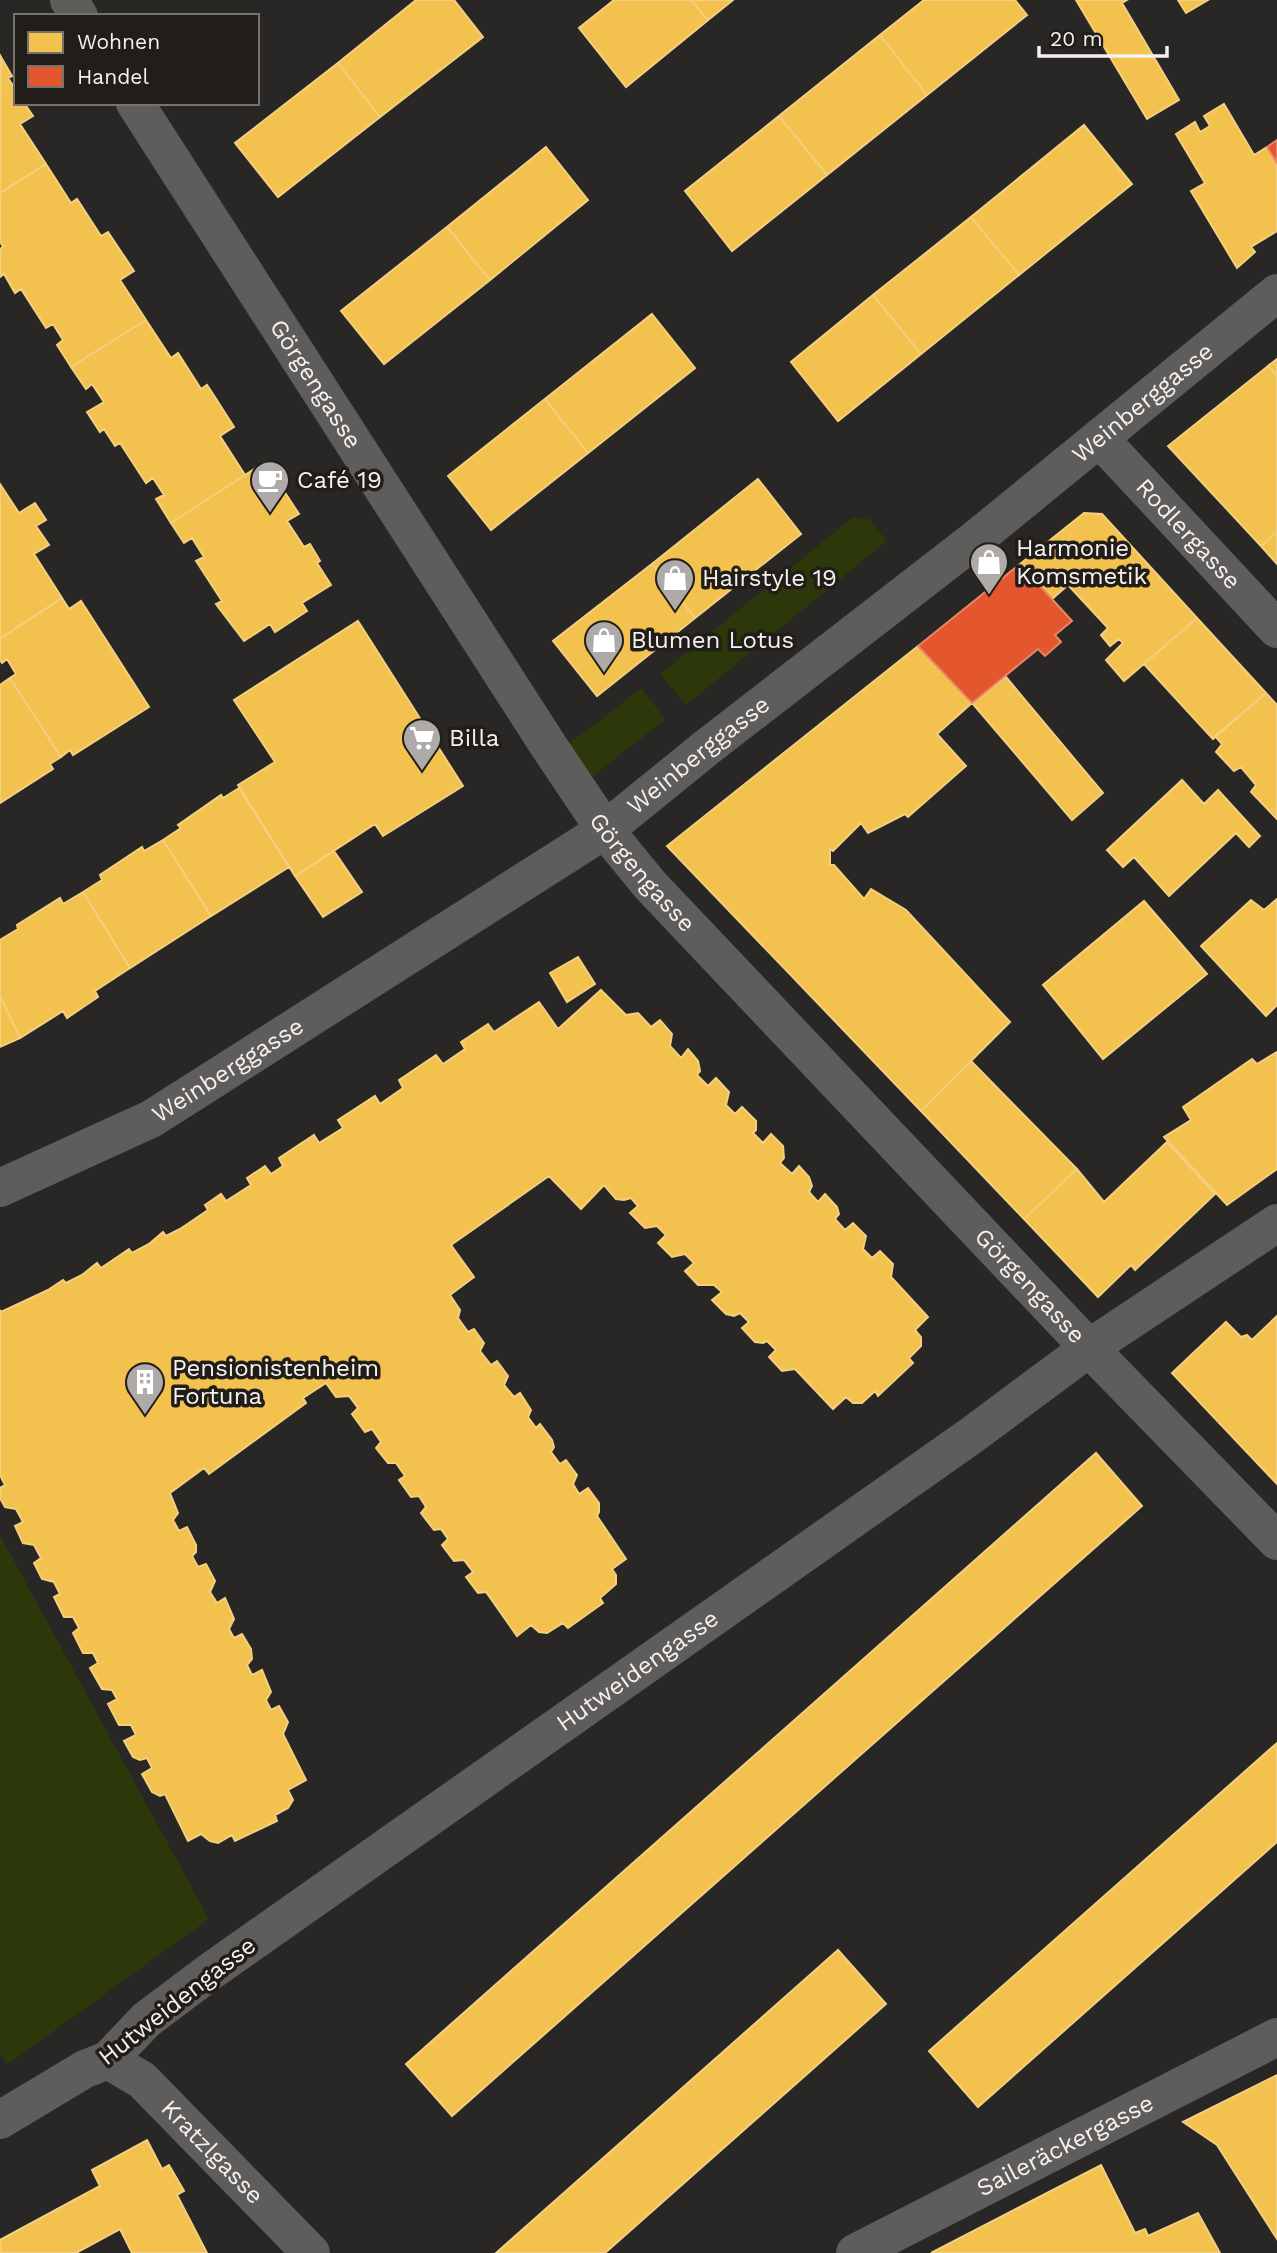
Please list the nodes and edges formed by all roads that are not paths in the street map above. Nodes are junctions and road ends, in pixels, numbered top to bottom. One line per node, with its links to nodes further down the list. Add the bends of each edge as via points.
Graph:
1 (136, 105): 5 (street, Görgengasse)
2 (1277, 293): 3 (street, Weinberggasse)
3 (1099, 438): 4 (street, Rodlergasse); 5 (street, Weinberggasse)
4 (1277, 629)
5 (605, 830): 6 (street, Weinberggasse, via 151,1119); 8 (street, Görgengasse, via 650,885)
6 (0, 1188)
7 (1277, 1223): 8 (street, Hutweidengasse)
8 (1089, 1348): 9 (street, Görgengasse); 11 (street, Hutweidengasse, via 211,1971 146,2020)
9 (1277, 1541)
10 (1277, 2037): 14 (street, Saileräckergasse)
11 (108, 2060): 12 (street, Hutweidengasse); 13 (street, Kratzlgasse, via 142,2080)
12 (0, 2120)
13 (311, 2253)
14 (855, 2253)

